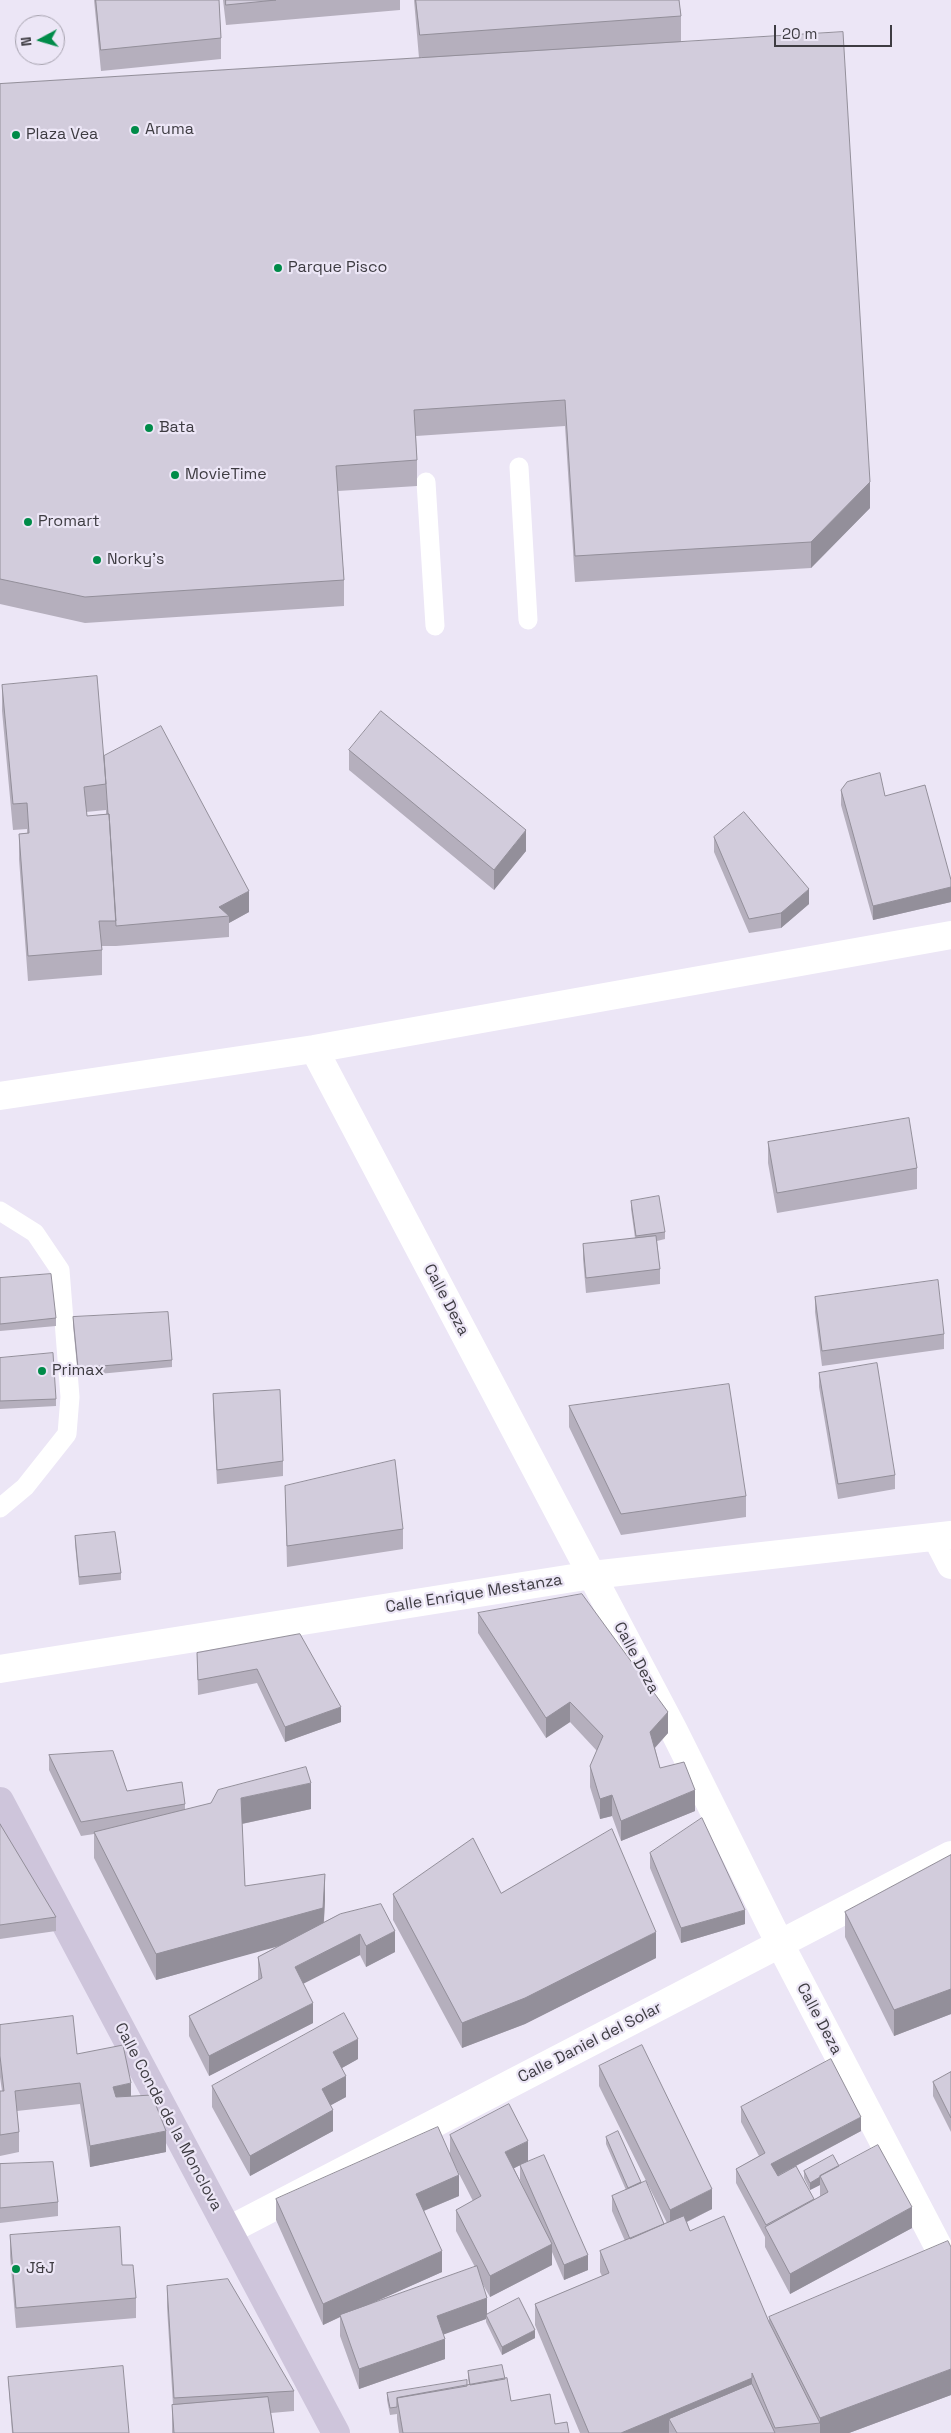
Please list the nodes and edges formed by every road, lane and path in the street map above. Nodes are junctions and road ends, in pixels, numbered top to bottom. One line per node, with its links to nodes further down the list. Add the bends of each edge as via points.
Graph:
1 (519, 466): 3 (lane)
2 (426, 482): 4 (lane)
3 (528, 620)
4 (435, 626)
5 (951, 935): 6 (street)
6 (314, 1049): 7 (street); 12 (street, Calle Deza)
7 (0, 1096)
8 (0, 1211): 9 (lane, via 34,1233 60,1270 70,1397 67,1434 25,1487)
9 (0, 1508)
10 (944, 1537): 11 (street); 12 (street, Calle Enrique Mestanza)
11 (951, 1565)
12 (592, 1576): 13 (street, Calle Enrique Mestanza); 16 (street, Calle Deza)
13 (0, 1669)
14 (0, 1801): 17 (street, Calle Conde de la Monclova)
15 (951, 1855): 16 (street, Calle Daniel del Solar)
16 (780, 1944): 17 (street, Calle Daniel del Solar); 18 (street, Calle Deza)
17 (229, 2230): 19 (street, Calle Conde de la Monclova)
18 (951, 2270)
19 (336, 2433)

